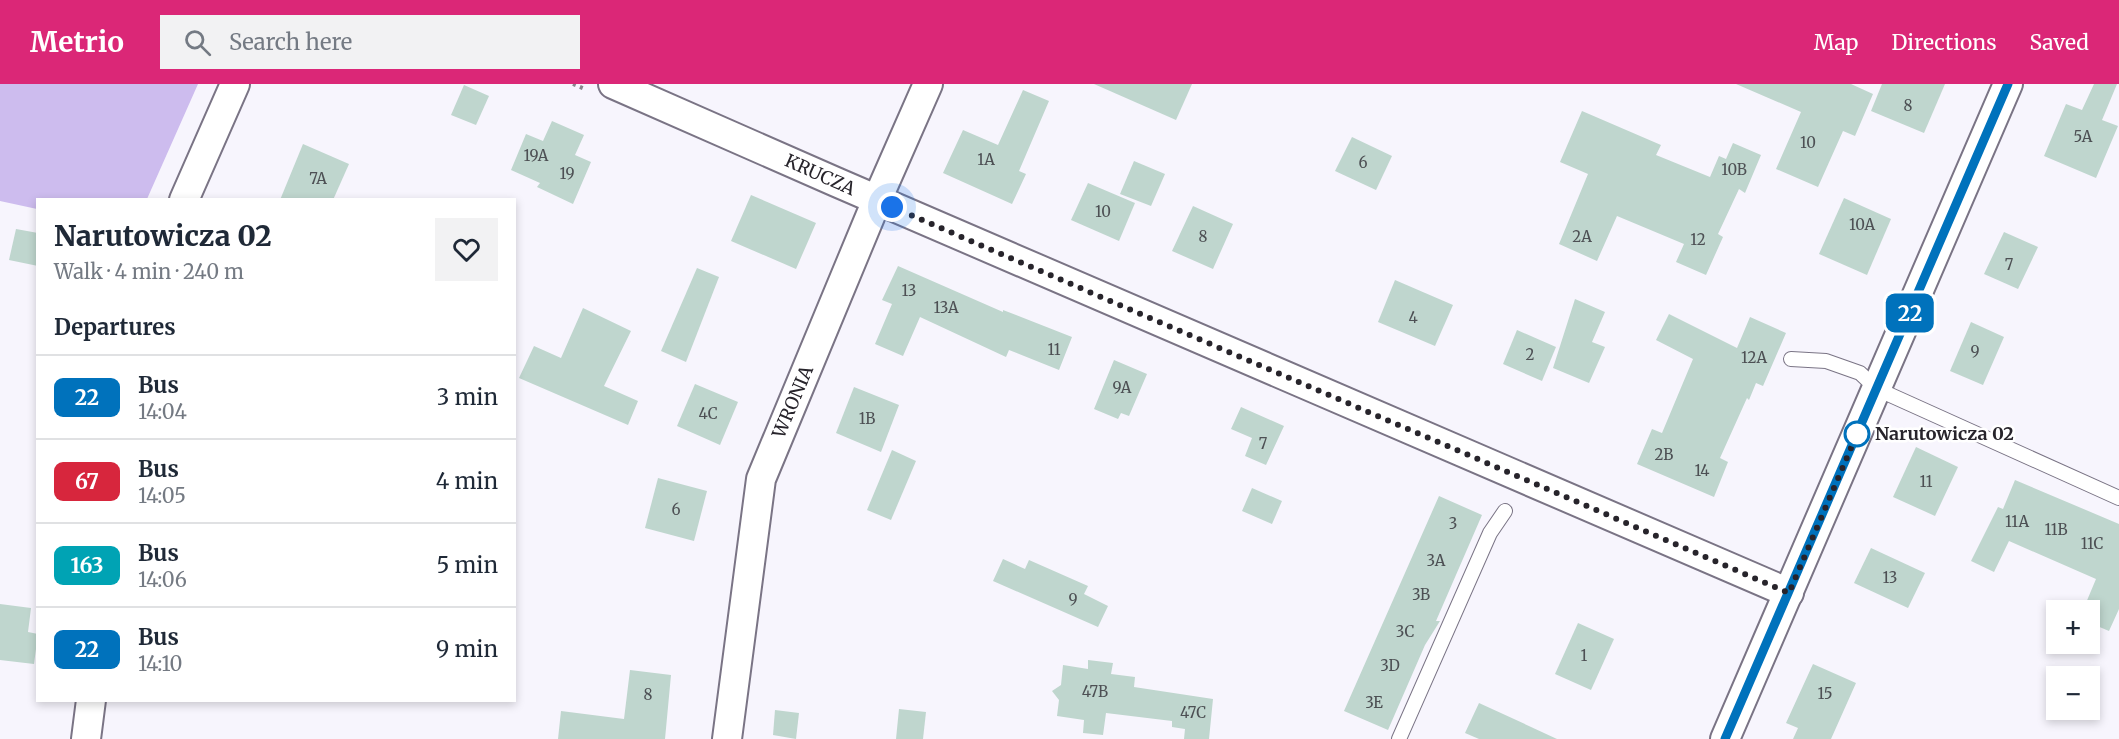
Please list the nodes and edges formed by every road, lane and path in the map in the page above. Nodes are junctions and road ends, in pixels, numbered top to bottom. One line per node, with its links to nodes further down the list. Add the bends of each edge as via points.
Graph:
1 (235, 84): 5 (street)
2 (613, 84): 6 (street, KRUCZA)
3 (928, 84): 6 (street, WRONIA)
4 (2008, 84): 8 (street)
5 (185, 198)
6 (877, 200): 11 (street, KRUCZA); 14 (street, WRONIA, via 760,479)
7 (1791, 359): 8 (lane, via 1826,361 1860,373)
8 (1877, 389): 9 (lane); 11 (street)
9 (2119, 498)
10 (1505, 511): 15 (lane, via 1490,532)
11 (1789, 593): 16 (street)
12 (91, 702): 13 (street)
13 (86, 739)
14 (728, 739)
15 (1399, 739)
16 (1725, 739)

